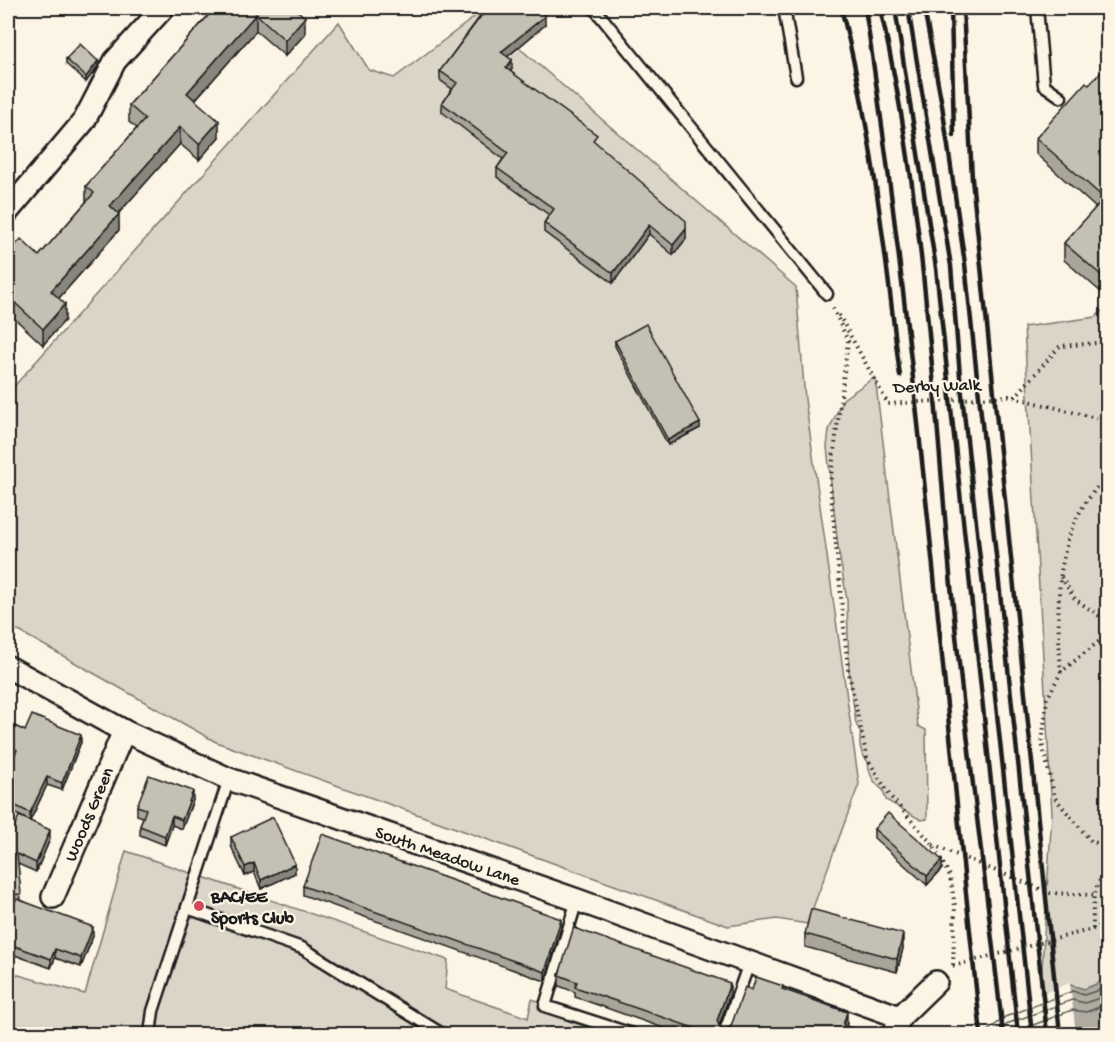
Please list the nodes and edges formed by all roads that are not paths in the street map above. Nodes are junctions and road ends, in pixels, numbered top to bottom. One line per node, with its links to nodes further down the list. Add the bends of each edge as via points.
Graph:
1 (163, 8): 7 (street, via 115,61 84,121)
2 (594, 8): 8 (lane)
3 (784, 8): 5 (lane)
4 (1037, 8): 6 (lane, via 1044,85)
5 (796, 76)
6 (1061, 97)
7 (8, 211)
8 (827, 294)
9 (8, 667): 10 (street, South Meadow Lane)
10 (124, 731): 11 (street, South Meadow Lane); 12 (street, Woods Green)
11 (229, 779): 13 (street, South Meadow Lane); 14 (lane)
12 (53, 897)
13 (577, 900): 15 (street, South Meadow Lane); 20 (lane, via 545,1006)
14 (187, 908): 18 (lane, via 153,1011); 19 (lane, via 302,948)
15 (749, 963): 17 (street, South Meadow Lane); 21 (lane)
16 (936, 982): 17 (street)
17 (897, 1026)
18 (150, 1035)
19 (442, 1035)
20 (632, 1035)
21 (724, 1035)

